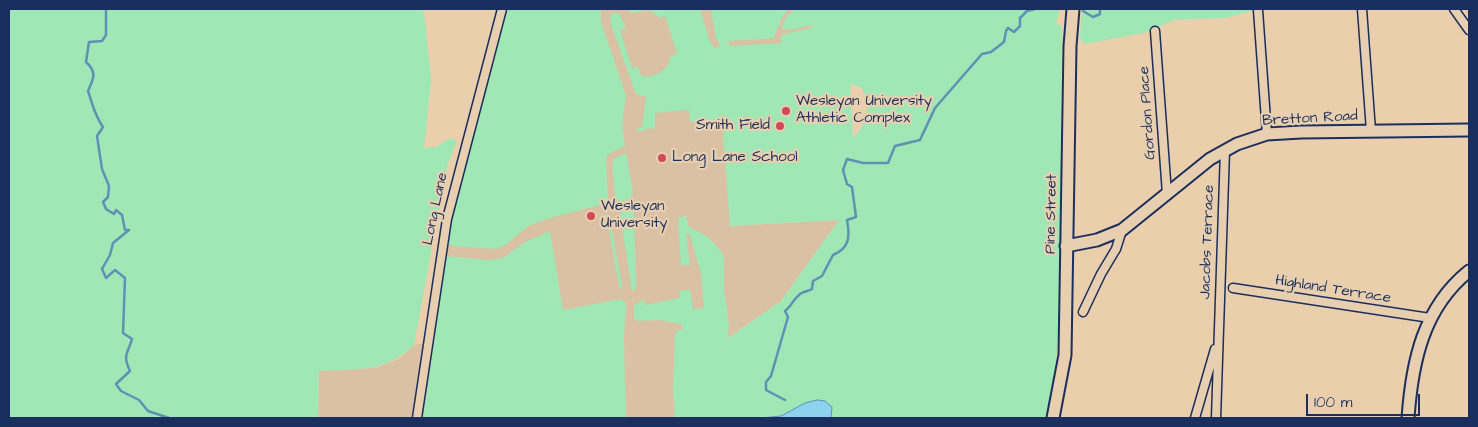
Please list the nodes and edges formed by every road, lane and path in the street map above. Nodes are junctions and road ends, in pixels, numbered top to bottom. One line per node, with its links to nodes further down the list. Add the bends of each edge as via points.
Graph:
1 (502, 9): 20 (street, Long Lane, via 446,219)
2 (1074, 9): 14 (street, Pine Street, via 1070,46)
3 (1362, 9): 9 (street)
4 (1454, 9): 6 (street)
5 (1258, 10): 10 (street)
6 (1469, 30)
7 (1155, 31): 12 (street, Gordon Place)
8 (1469, 130): 9 (street, Bretton Road)
9 (1371, 131): 10 (street, Bretton Road)
10 (1267, 134): 11 (street, Bretton Road)
11 (1225, 150): 12 (street, Bretton Road); 19 (street, Jacobs Terrace)
12 (1167, 194): 13 (street, Bretton Road)
13 (1122, 230): 14 (street, Bretton Road, via 1097,240); 17 (street, via 1116,249)
14 (1066, 246): 21 (street, Pine Street, via 1065,355)
15 (1469, 270): 18 (street, via 1446,292)
16 (1233, 288): 18 (street, Highland Terrace)
17 (1083, 312)
18 (1430, 318): 24 (street, via 1416,361)
19 (1218, 335): 22 (street, Jacobs Terrace); 23 (street, Jacobs Terrace)
20 (417, 418)
21 (1053, 418)
22 (1196, 418)
23 (1216, 418)
24 (1408, 418)

